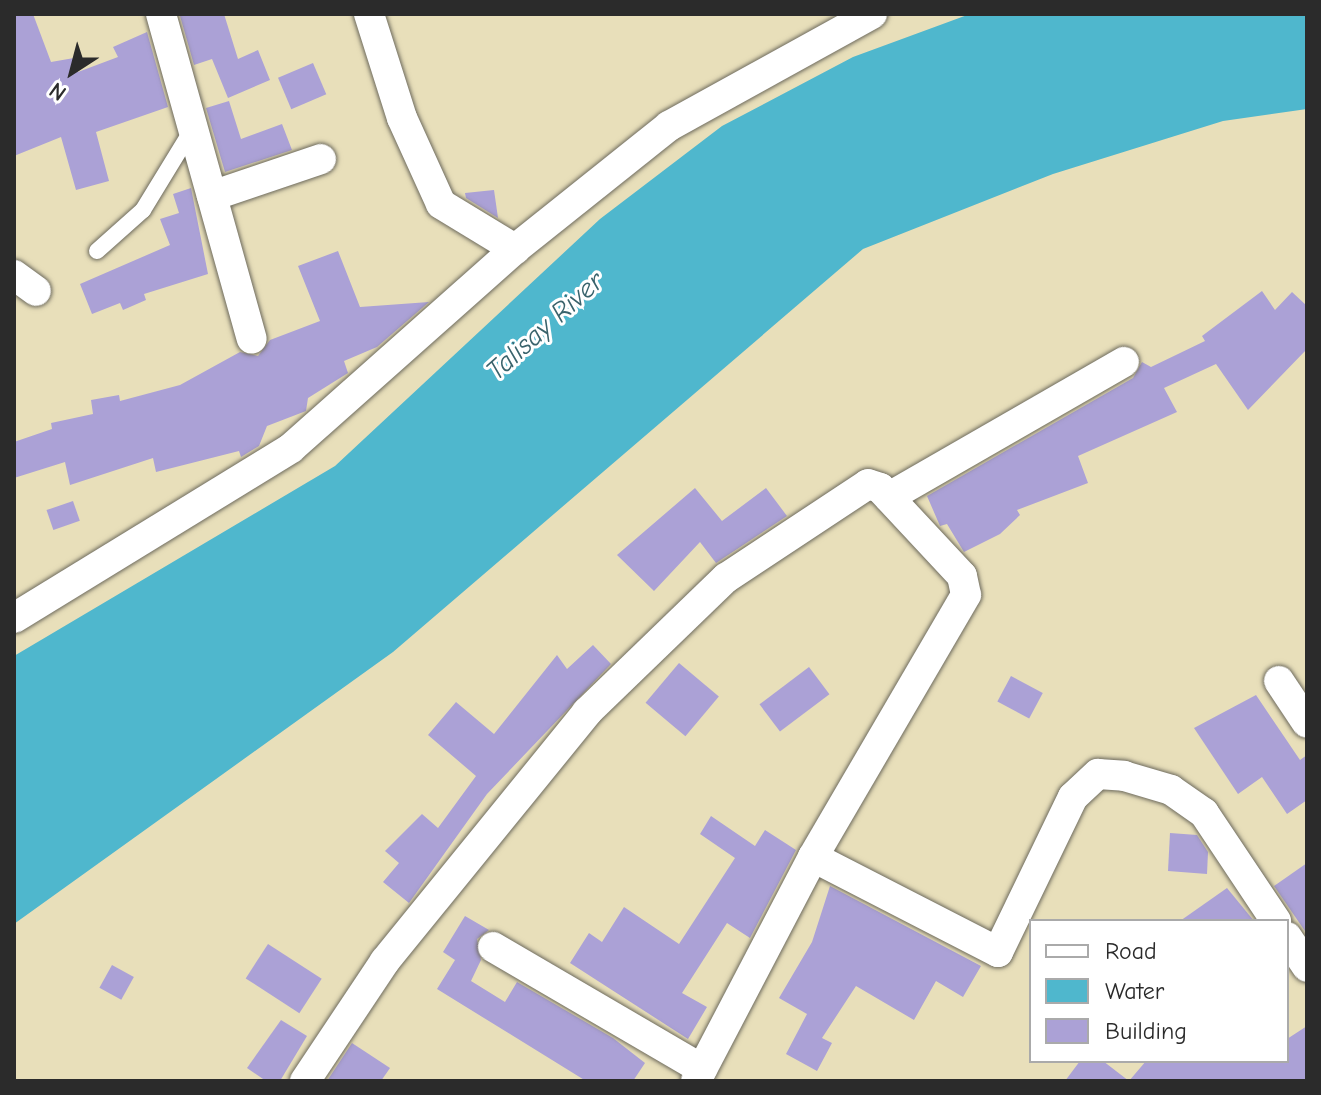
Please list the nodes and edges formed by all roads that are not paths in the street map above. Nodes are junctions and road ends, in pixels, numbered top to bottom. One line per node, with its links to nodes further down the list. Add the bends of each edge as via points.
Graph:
1 (161, 14): 4 (street)
2 (369, 14): 7 (street, via 402,118 441,204)
3 (863, 16): 7 (street, via 669,126)
4 (193, 128): 6 (street); 8 (lane, via 143,210)
5 (321, 159): 6 (street)
6 (212, 196): 9 (street)
7 (515, 249): 12 (street, via 291,448)
8 (97, 251)
9 (252, 339)
10 (1124, 362): 11 (street)
11 (889, 497): 15 (street, via 962,576 966,595); 21 (street, via 868,484 854,488 679,618 587,712 385,961)
12 (14, 618)
13 (1279, 681): 14 (street)
14 (1307, 723)
15 (813, 857): 16 (street, via 998,952 1073,797 1098,774 1124,776 1171,790 1204,813); 20 (street)
16 (1275, 919)
17 (1289, 940): 19 (street)
18 (493, 947): 20 (street)
19 (1307, 967)
20 (699, 1075)
21 (305, 1081)

